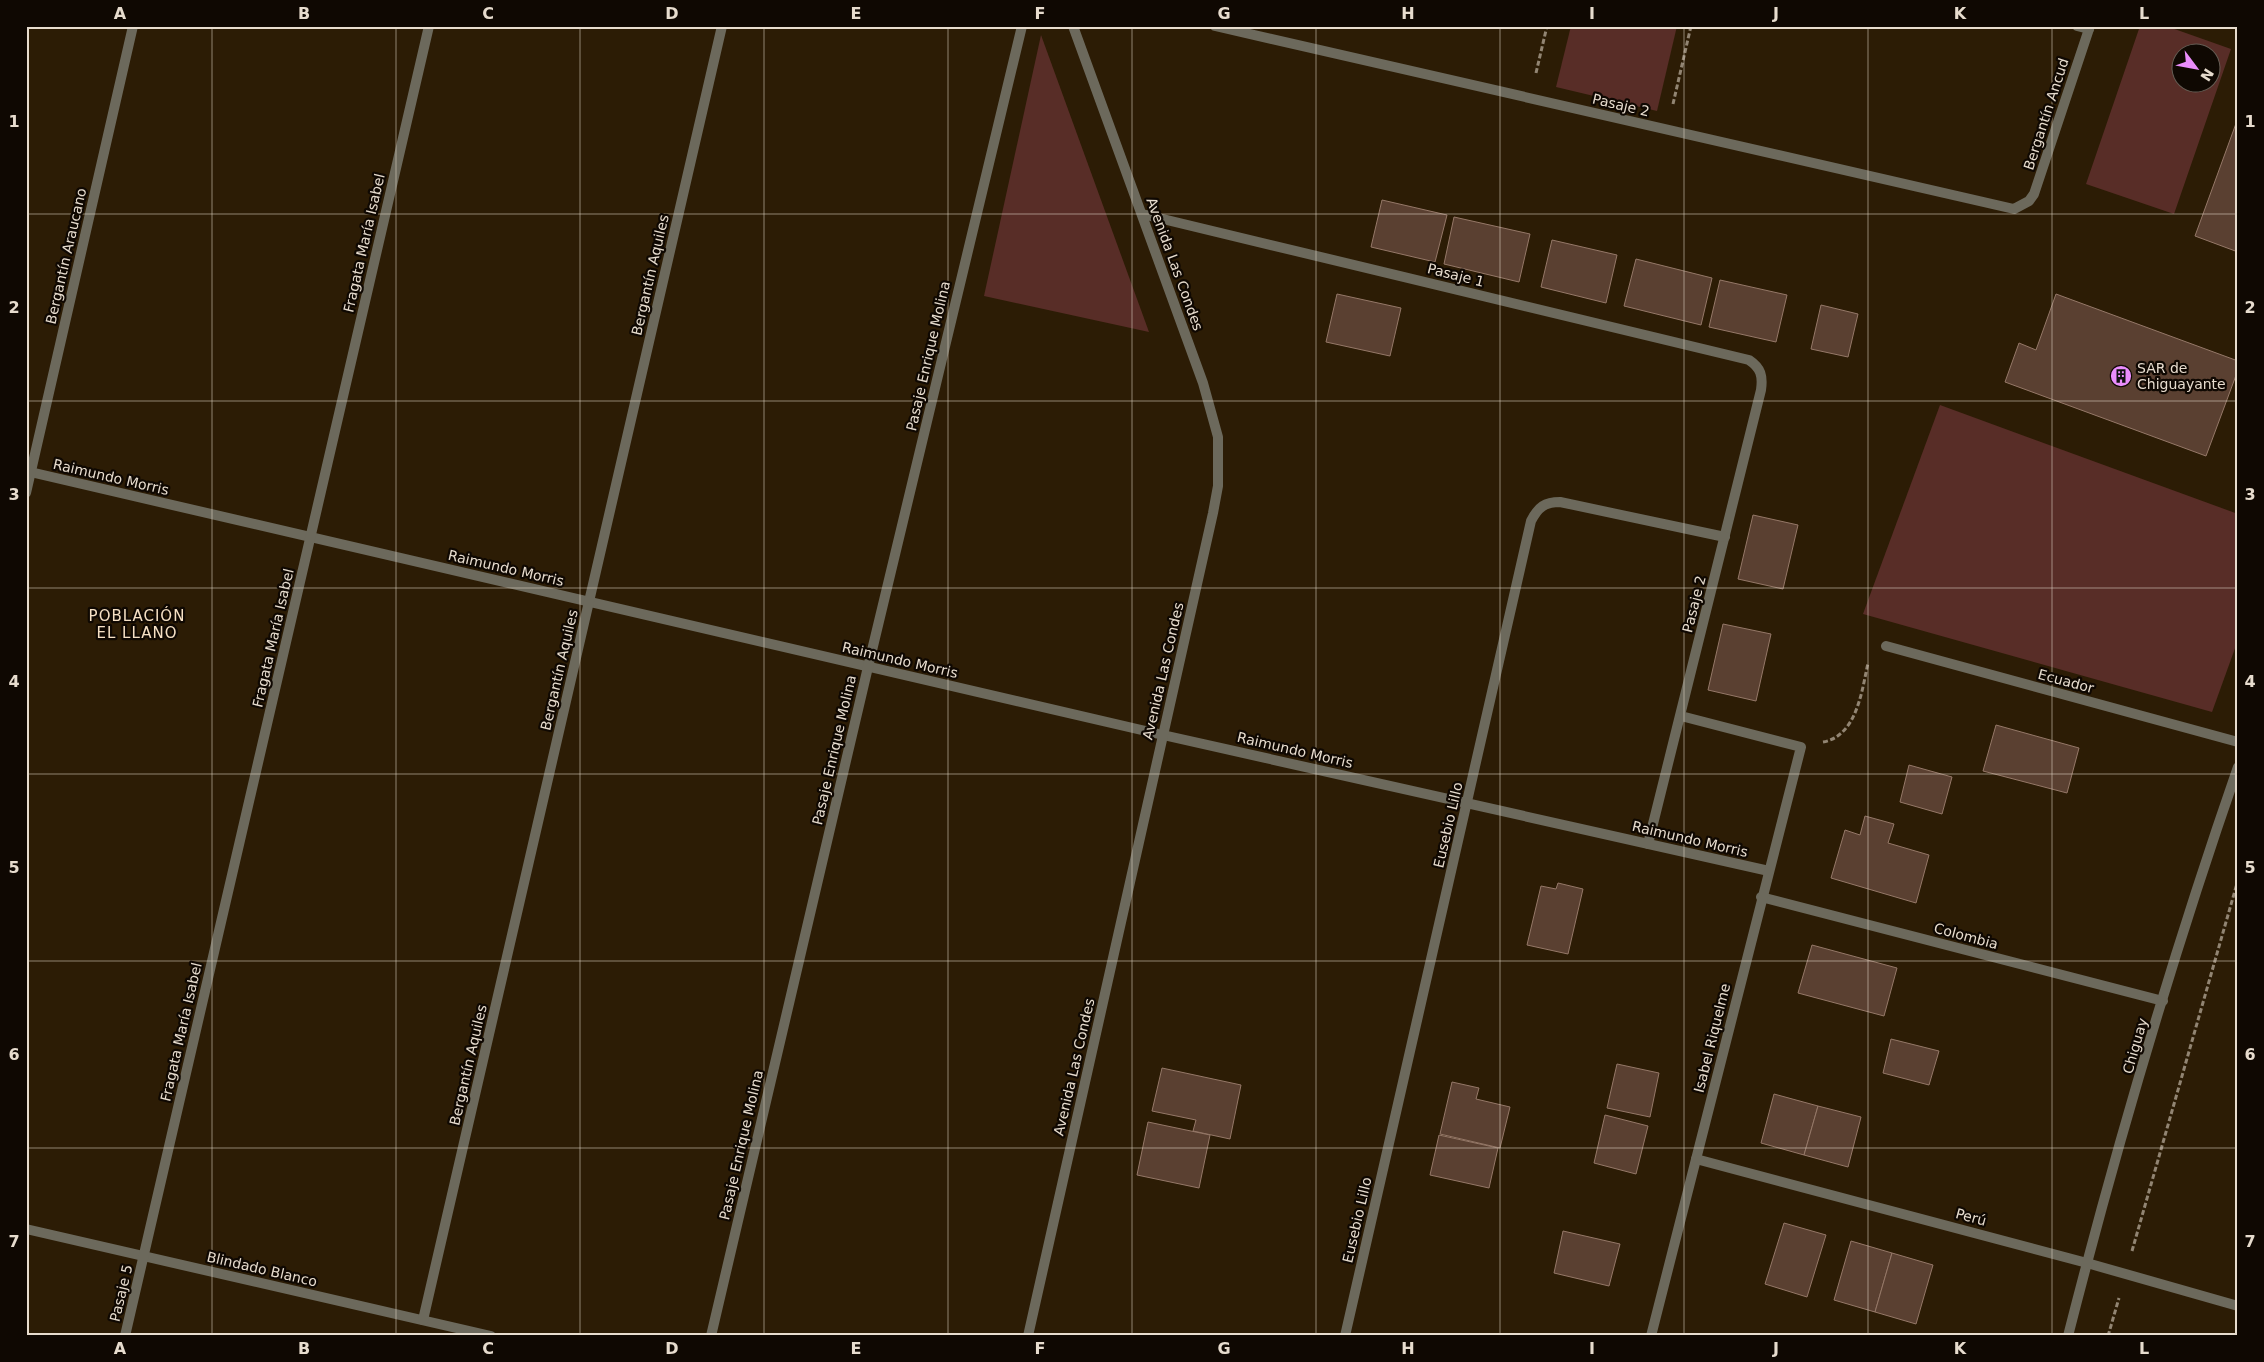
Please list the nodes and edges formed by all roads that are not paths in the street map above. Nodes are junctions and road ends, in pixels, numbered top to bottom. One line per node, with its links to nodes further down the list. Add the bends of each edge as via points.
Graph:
1 (132, 26): 12 (street, Bergantín Araucano)
2 (429, 26): 14 (street, Fragata María Isabel)
3 (722, 26): 16 (street, Bergantín Aquiles)
4 (1022, 26): 18 (street, Pasaje Enrique Molina)
5 (1073, 26): 10 (street, Avenida Las Condes)
6 (1215, 26): 9 (street, Pasaje 2, via 2005,208)
7 (2077, 26): 8 (street)
8 (2090, 28): 9 (street, Bergantín Ancud, via 2034,194)
9 (2021, 206)
10 (1142, 214): 11 (street, Pasaje 1, via 1749,360); 20 (street, Avenida Las Condes, via 1204,383 1218,437 1218,478 1213,513)
11 (1760, 369): 15 (street, Pasaje 2, via 1761,390)
12 (29, 472): 13 (street, Bergantín Araucano); 14 (street, Raimundo Morris)
13 (26, 493)
14 (310, 537): 16 (street, Raimundo Morris); 31 (street, Fragata María Isabel)
15 (1725, 537): 19 (street, Pasaje 2); 24 (street, Eusebio Lillo, via 1560,502 1550,502 1536,511)
16 (589, 602): 18 (street, Raimundo Morris); 34 (street, Bergantín Aquiles)
17 (1886, 646): 21 (street, Ecuador)
18 (868, 666): 20 (street, Raimundo Morris); 37 (street, Pasaje Enrique Molina)
19 (1680, 716): 25 (street, Pasaje 2); 26 (street, Isabel Riquelme, via 1801,746)
20 (1163, 735): 24 (street, Raimundo Morris); 38 (street, Avenida Las Condes)
21 (2238, 742)
22 (2238, 767): 23 (street, Chiguay)
23 (2234, 793): 28 (street, Chiguay)
24 (1467, 803): 25 (street, Raimundo Morris); 39 (street, Eusebio Lillo)
25 (1648, 844): 26 (street, Raimundo Morris)
26 (1768, 871): 27 (street, Isabel Riquelme)
27 (1762, 897): 28 (street, Colombia); 29 (street, Isabel Riquelme)
28 (2163, 1001): 32 (street, Chiguay)
29 (1696, 1159): 32 (street, Perú); 40 (street, Isabel Riquelme)
30 (26, 1229): 31 (street, Blindado Blanco)
31 (144, 1256): 34 (street, Blindado Blanco); 35 (street, Pasaje 5)
32 (2087, 1262): 33 (street, Perú); 41 (street, Chiguay)
33 (2238, 1306)
34 (424, 1320): 36 (street, Blindado Blanco)
35 (125, 1336)
36 (491, 1336)
37 (711, 1336)
38 (1028, 1336)
39 (1345, 1336)
40 (1651, 1336)
41 (2068, 1336)

